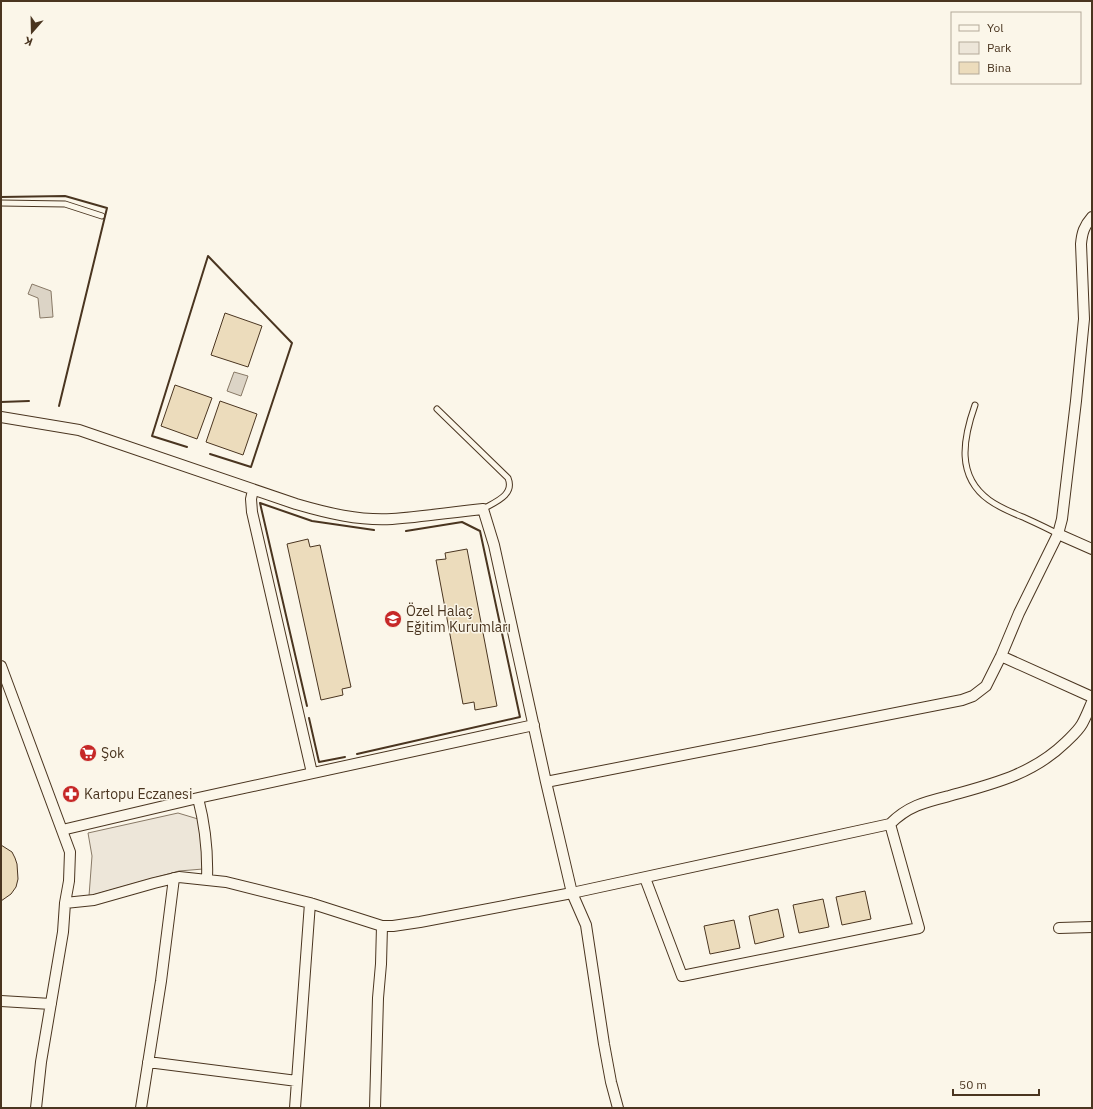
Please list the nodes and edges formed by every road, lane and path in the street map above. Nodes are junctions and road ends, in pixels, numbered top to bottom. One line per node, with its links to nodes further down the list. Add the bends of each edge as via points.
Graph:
1 (1, 203): 2 (lane, via 65,204)
2 (102, 216)
3 (1092, 217): 4 (street, via 1082,233 1081,244)
4 (1088, 319): 10 (street)
5 (975, 405): 10 (lane, via 964,452 968,476 988,500)
6 (437, 408): 9 (lane, via 508,478 510,487 505,496)
7 (1, 416): 8 (street, via 79,430)
8 (253, 490): 9 (street, via 328,513 356,518 391,519); 17 (street, via 252,512)
9 (483, 509): 16 (street, via 494,545)
10 (1058, 534): 11 (street); 12 (street)
11 (1092, 549)
12 (1000, 656): 14 (street); 18 (street, via 986,686 973,696 962,700)
13 (1, 666): 21 (street)
14 (1092, 697)
15 (1092, 702): 20 (street, via 1081,725 1070,738 1039,764 1007,779 913,806)
16 (534, 725): 17 (street); 18 (street)
17 (312, 773): 19 (street)
18 (546, 782): 25 (street)
19 (198, 798): 21 (street); 24 (street, via 208,850)
20 (890, 824): 23 (street); 23 (street, via 919,928 682,976)
21 (62, 830): 26 (street, via 70,852)
22 (174, 878): 24 (street); 26 (street, via 94,900); 33 (street)
23 (645, 878): 25 (street)
24 (207, 879): 27 (street)
25 (572, 893): 28 (street, via 420,922); 39 (street, via 586,925 604,1044)
26 (65, 903): 32 (street, via 63,932)
27 (310, 903): 28 (street); 34 (street)
28 (382, 926): 38 (street)
29 (1092, 927): 30 (street)
30 (1059, 928)
31 (1, 1001): 32 (street)
32 (51, 1004): 35 (street)
33 (148, 1062): 34 (street); 36 (street)
34 (297, 1081): 37 (street)
35 (36, 1108)
36 (141, 1108)
37 (295, 1108)
38 (375, 1108)
39 (618, 1108)

